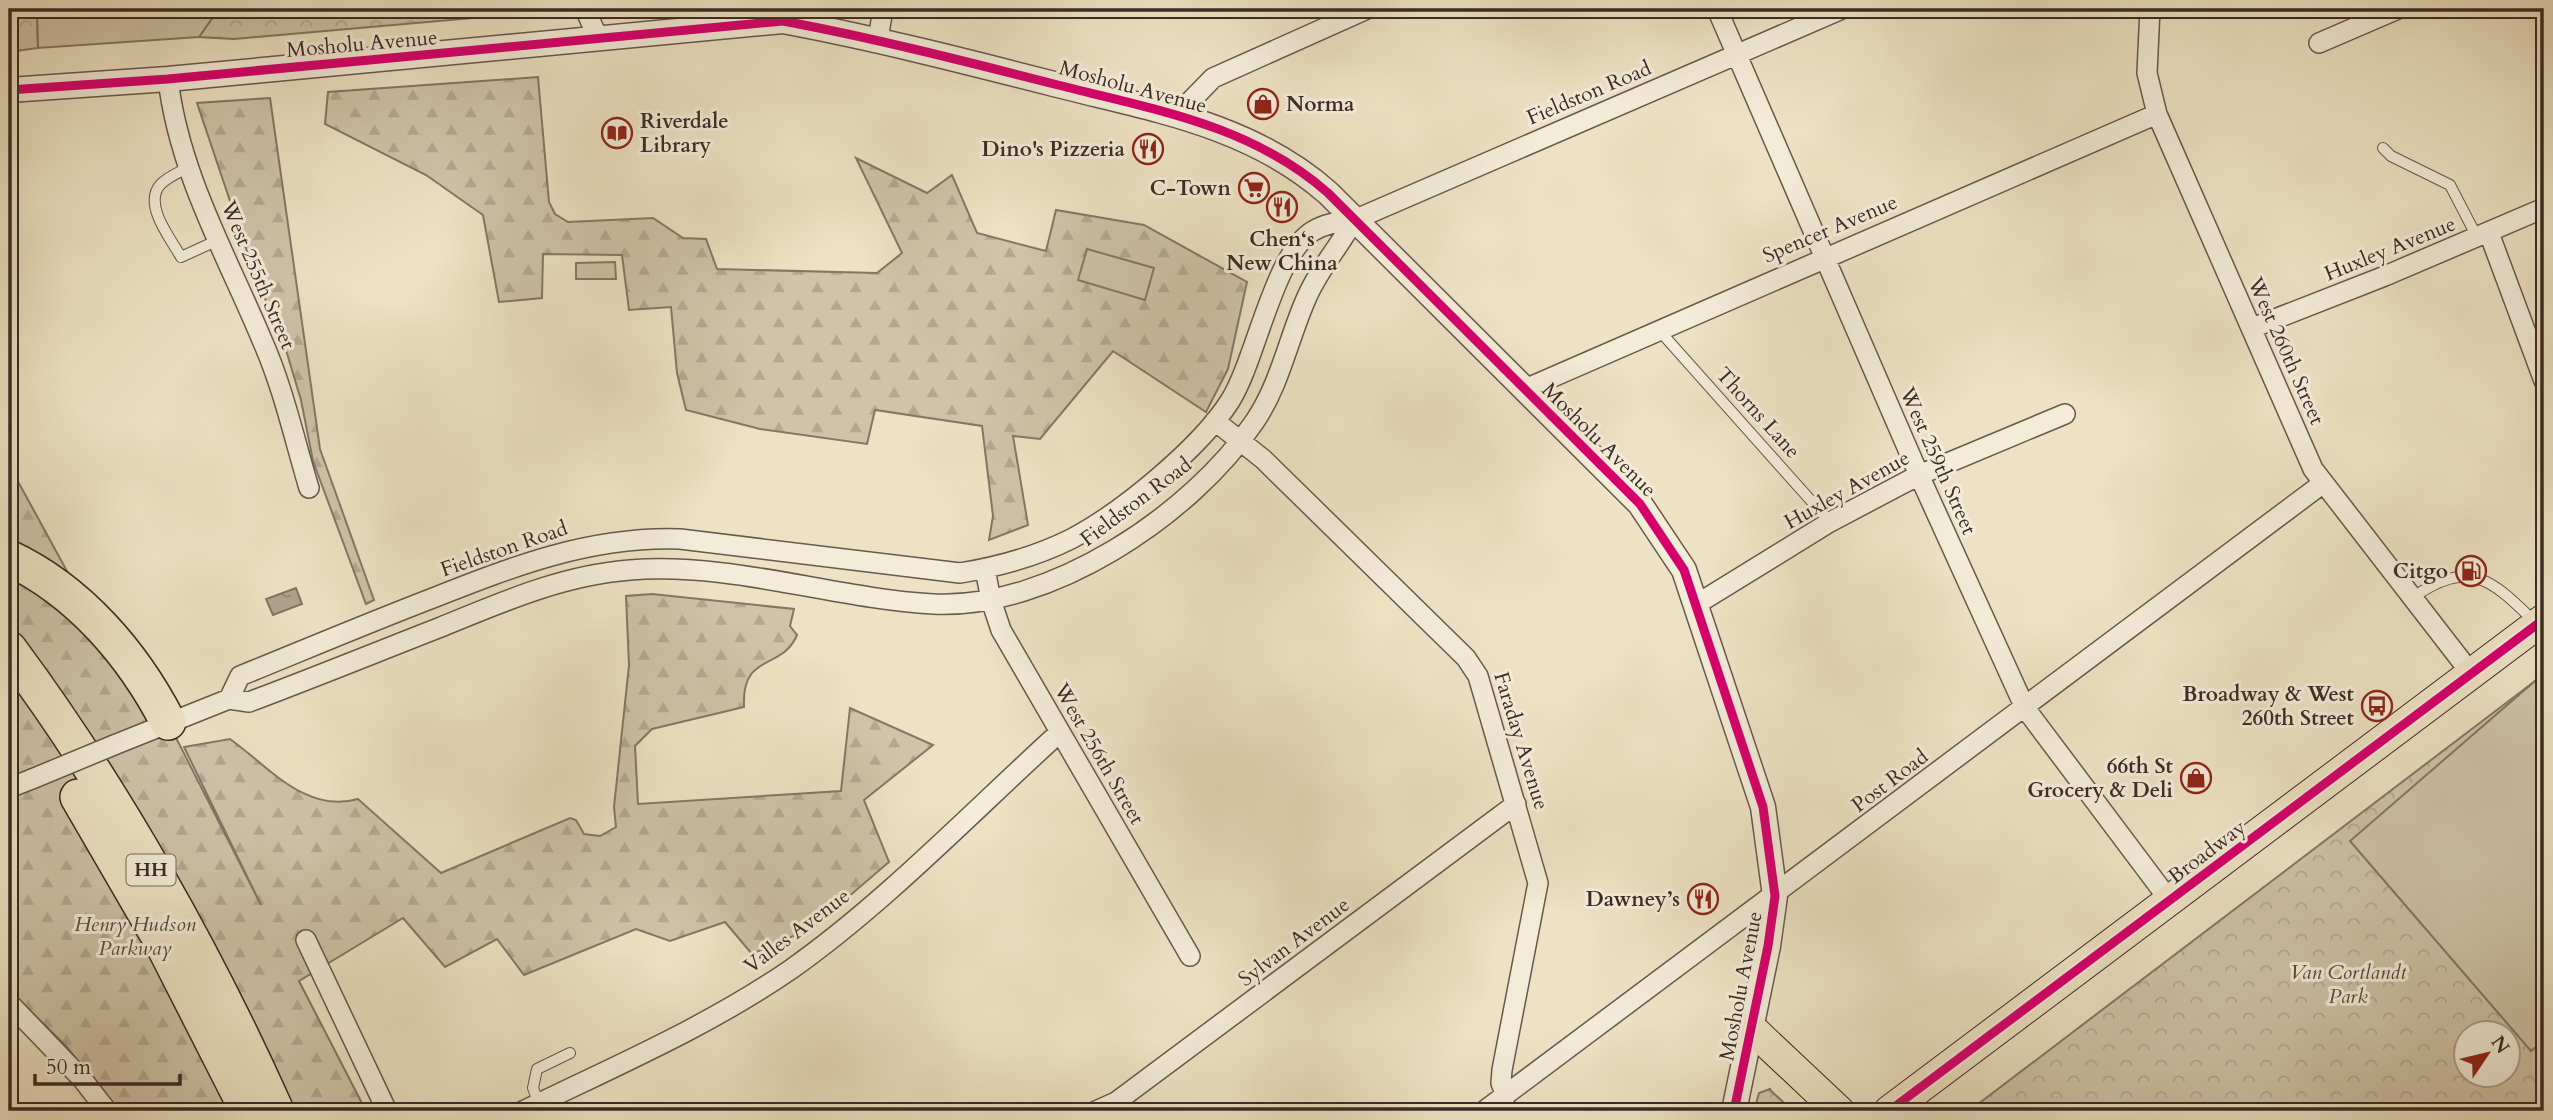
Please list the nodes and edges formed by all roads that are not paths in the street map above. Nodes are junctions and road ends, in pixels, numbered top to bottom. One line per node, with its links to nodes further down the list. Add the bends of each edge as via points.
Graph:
1 (586, 9): 9 (street)
2 (883, 9): 8 (street)
3 (1367, 9): 15 (street, via 1213,78)
4 (1717, 9): 11 (street, West 259th Street)
5 (1842, 9): 11 (street, Fieldston Road)
6 (2150, 9): 14 (street, West 260th Street, via 2147,73)
7 (2398, 9): 10 (street)
8 (878, 39): 9 (street, Mosholu Avenue, via 783,21); 15 (street, Mosholu Avenue)
9 (599, 40): 12 (street, Mosholu Avenue)
10 (2319, 43)
11 (1737, 54): 19 (street, Fieldston Road); 22 (street, West 259th Street)
12 (168, 79): 13 (street, Mosholu Avenue); 17 (street, West 255th Street, via 171,107)
13 (9, 90)
14 (2157, 114): 22 (street, Spencer Avenue); 23 (street, West 260th Street)
15 (1176, 116): 19 (street, Mosholu Avenue, via 1275,153 1312,179)
16 (2383, 148): 20 (lane, via 2450,185)
17 (189, 167): 21 (street, West 255th Street); 21 (lane, via 160,184 154,207 181,257)
18 (2544, 208): 20 (street, Huxley Avenue)
19 (1354, 220): 26 (street, Mosholu Avenue); 28 (street, Fieldston Road, via 1311,232 1291,258 1276,285 1242,380); 29 (street, Fieldston Road, via 1316,277 1271,394)
20 (2483, 235): 23 (street, Huxley Avenue); 25 (street)
21 (216, 241): 32 (street, West 255th Street, via 282,391)
22 (1824, 256): 24 (street, Spencer Avenue); 30 (street, West 259th Street)
23 (2252, 328): 31 (street, West 260th Street)
24 (1657, 329): 26 (street, Spencer Avenue); 33 (lane, Thorns Lane)
25 (2544, 381)
26 (1523, 390): 40 (street, Mosholu Avenue, via 1646,512 1678,558)
27 (2065, 414): 30 (street, Huxley Avenue)
28 (1215, 421): 29 (street, Faraday Avenue); 36 (street, Fieldston Road, via 1177,461 1096,524 1046,549)
29 (1241, 441): 39 (street, Fieldston Road, via 1198,486 1114,551 1057,580); 52 (street, Faraday Avenue, via 1474,667)
30 (1919, 475): 33 (street, Huxley Avenue); 48 (street, West 259th Street)
31 (2322, 484): 38 (street, West 260th Street); 48 (street, Post Road)
32 (309, 488)
33 (1830, 522): 40 (street, Huxley Avenue)
34 (680, 539): 36 (street, Fieldston Road, via 935,571); 37 (street); 42 (street, Fieldston Road, via 622,541 550,554)
35 (9, 558): 49 (highway, via 54,583 90,615 147,684)
36 (985, 569): 39 (street, West 256th Street)
37 (676, 570): 39 (street, Fieldston Road, via 931,604); 44 (street, Fieldston Road, via 630,570 558,583)
38 (2412, 598): 41 (lane, via 2439,581 2465,577 2492,581); 45 (street, West 260th Street)
39 (990, 600): 50 (street, West 256th Street, via 1001,630)
40 (1697, 604): 53 (street, Mosholu Avenue, via 1763,807)
41 (2541, 621): 45 (main road, Broadway)
42 (348, 631): 44 (street); 47 (street, Fieldston Road, via 240,676)
43 (9, 649): 65 (highway, HH, via 135,843 227,1010)
44 (359, 659): 47 (street, Fieldston Road, via 249,702)
45 (2470, 672): 54 (main road, Broadway)
46 (9, 691): 64 (highway, HH, via 117,860)
47 (229, 699): 49 (street, Fieldston Road)
48 (2025, 708): 53 (street, Post Road); 54 (street, West 259th Street)
49 (168, 722): 51 (street, Fieldston Road, bridge)
50 (1060, 732): 56 (street, West 256th Street); 61 (street, Valles Avenue, via 880,896 789,970 706,1021)
51 (9, 788)
52 (1516, 804): 60 (street, Faraday Avenue, via 1536,872 1538,896 1502,1070); 62 (street, Sylvan Avenue)
53 (1775, 896): 58 (street, Mosholu Avenue); 60 (street, Post Road)
54 (2170, 901): 71 (main road, Broadway)
55 (306, 940): 66 (street)
56 (1190, 956)
57 (9, 1003): 63 (street)
58 (1752, 1029): 69 (street, Mosholu Avenue); 70 (main road)
59 (570, 1053): 61 (lane, via 537,1069)
60 (1506, 1096): 68 (street, Post Road)
61 (531, 1107)
62 (1118, 1107): 67 (street, Sylvan Avenue)
63 (107, 1111)
64 (248, 1111)
65 (276, 1111)
66 (387, 1111)
67 (1096, 1111)
68 (1484, 1111)
69 (1734, 1111)
70 (1839, 1111)
71 (1889, 1111)

